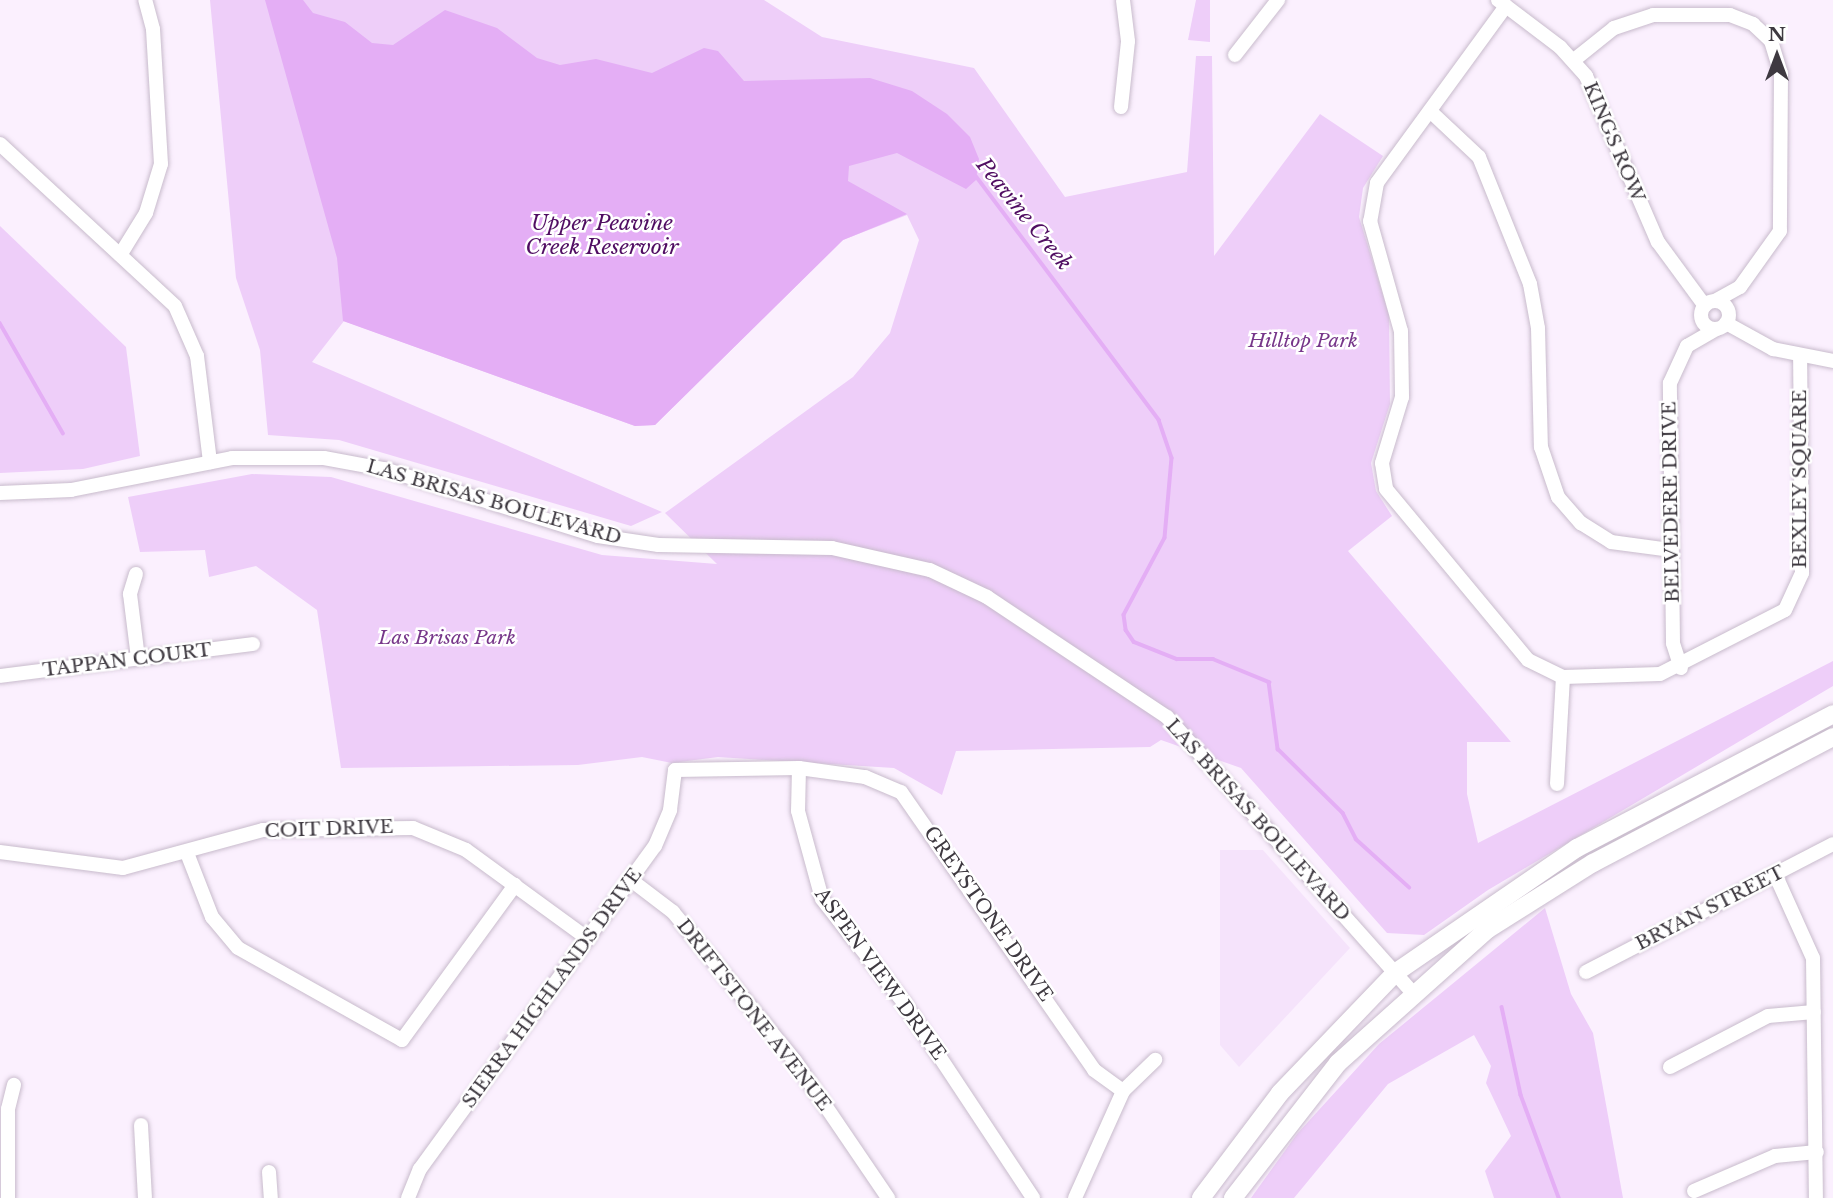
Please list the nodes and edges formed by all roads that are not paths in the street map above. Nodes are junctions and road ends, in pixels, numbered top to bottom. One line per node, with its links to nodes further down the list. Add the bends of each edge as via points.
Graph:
1 (145, 0): 10 (street, via 153,29 161,164 146,213)
2 (1123, 0): 7 (street, via 1128,41)
3 (1278, 0): 5 (street)
4 (1502, 3): 6 (street, KINGS ROW); 8 (street)
5 (1235, 55)
6 (1574, 60): 11 (street, via 1614,28 1653,15 1730,15 1753,24 1771,41 1781,73 1782,224 1771,249); 12 (street, KINGS ROW, via 1597,94 1658,242)
7 (1121, 107)
8 (1430, 111): 19 (street, via 1479,157 1530,284 1538,328 1541,447 1558,497 1581,523 1611,542); 25 (street, via 1377,183 1370,208 1401,331 1402,397 1382,477 1392,500 1528,660)
9 (0, 144): 10 (street)
10 (122, 251): 17 (street, via 165,292 193,341)
11 (1740, 287): 12 (street); 13 (street)
12 (1707, 308): 13 (street, KINGS ROW); 13 (street, KINGS ROW); 14 (street, BELVEDERE DRIVE)
13 (1724, 322): 14 (street); 15 (street, KINGS ROW)
14 (1693, 341): 19 (street, BELVEDERE DRIVE, via 1670,383)
15 (1800, 357): 16 (street, KINGS ROW); 23 (street, BEXLEY SQUARE, via 1799,586 1775,619)
16 (1833, 360)
17 (209, 462): 18 (street, LAS BRISAS BOULEVARD, via 71,490); 39 (street, LAS BRISAS BOULEVARD, via 292,455 354,462 598,536 658,545 832,548 902,561 958,582 1167,718)
18 (0, 493)
19 (1671, 551): 23 (street, BELVEDERE DRIVE, via 1673,643)
20 (136, 574): 22 (street, via 130,594)
21 (253, 644): 22 (street, TAPPAN COURT)
22 (138, 658): 24 (street, TAPPAN COURT)
23 (1681, 668): 25 (street, BEXLEY SQUARE, via 1641,677)
24 (0, 676)
25 (1563, 677): 30 (street)
26 (1833, 714): 39 (main road, via 1577,848)
27 (1833, 737): 40 (main road, via 1537,896)
28 (799, 768): 29 (street, GREYSTONE DRIVE); 45 (street, GREYSTONE DRIVE, via 878,781 910,801 1094,1070); 55 (street, ASPEN VIEW DRIVE, via 800,821 822,899 905,1003)
29 (675, 770): 35 (street, SIERRA HIGHLANDS DRIVE, via 664,828)
30 (1558, 784)
31 (1833, 844): 34 (street, BRYAN STREET)
32 (0, 852): 33 (street, COIT DRIVE, via 123,868)
33 (187, 853): 36 (street, COIT DRIVE, via 263,830 393,826 450,840); 36 (street, via 212,917 254,960 402,1040)
34 (1775, 874): 38 (street, BRYAN STREET); 41 (street, via 1810,944)
35 (631, 880): 37 (street, SIERRA HIGHLANDS DRIVE); 54 (street, DRIFTSTONE AVENUE, via 673,912 795,1061)
36 (515, 885): 37 (street, COIT DRIVE)
37 (588, 939): 53 (street, SIERRA HIGHLANDS DRIVE, via 420,1169)
38 (1586, 972)
39 (1395, 973): 40 (street, LAS BRISAS BOULEVARD); 57 (main road, via 1280,1093)
40 (1412, 992): 58 (main road, via 1303,1102)
41 (1814, 1012): 43 (street, via 1768,1016); 47 (street)
42 (1155, 1060): 45 (street)
43 (1670, 1067)
44 (14, 1085): 50 (street, via 8,1109)
45 (1123, 1091): 56 (street)
46 (141, 1125): 51 (street)
47 (1816, 1152): 49 (street, via 1775,1156); 59 (street)
48 (270, 1172): 52 (street)
49 (1694, 1191)
50 (8, 1198)
51 (145, 1198)
52 (271, 1198)
53 (408, 1198)
54 (888, 1198)
55 (1033, 1198)
56 (1075, 1198)
57 (1201, 1198)
58 (1233, 1198)
59 (1816, 1198)

